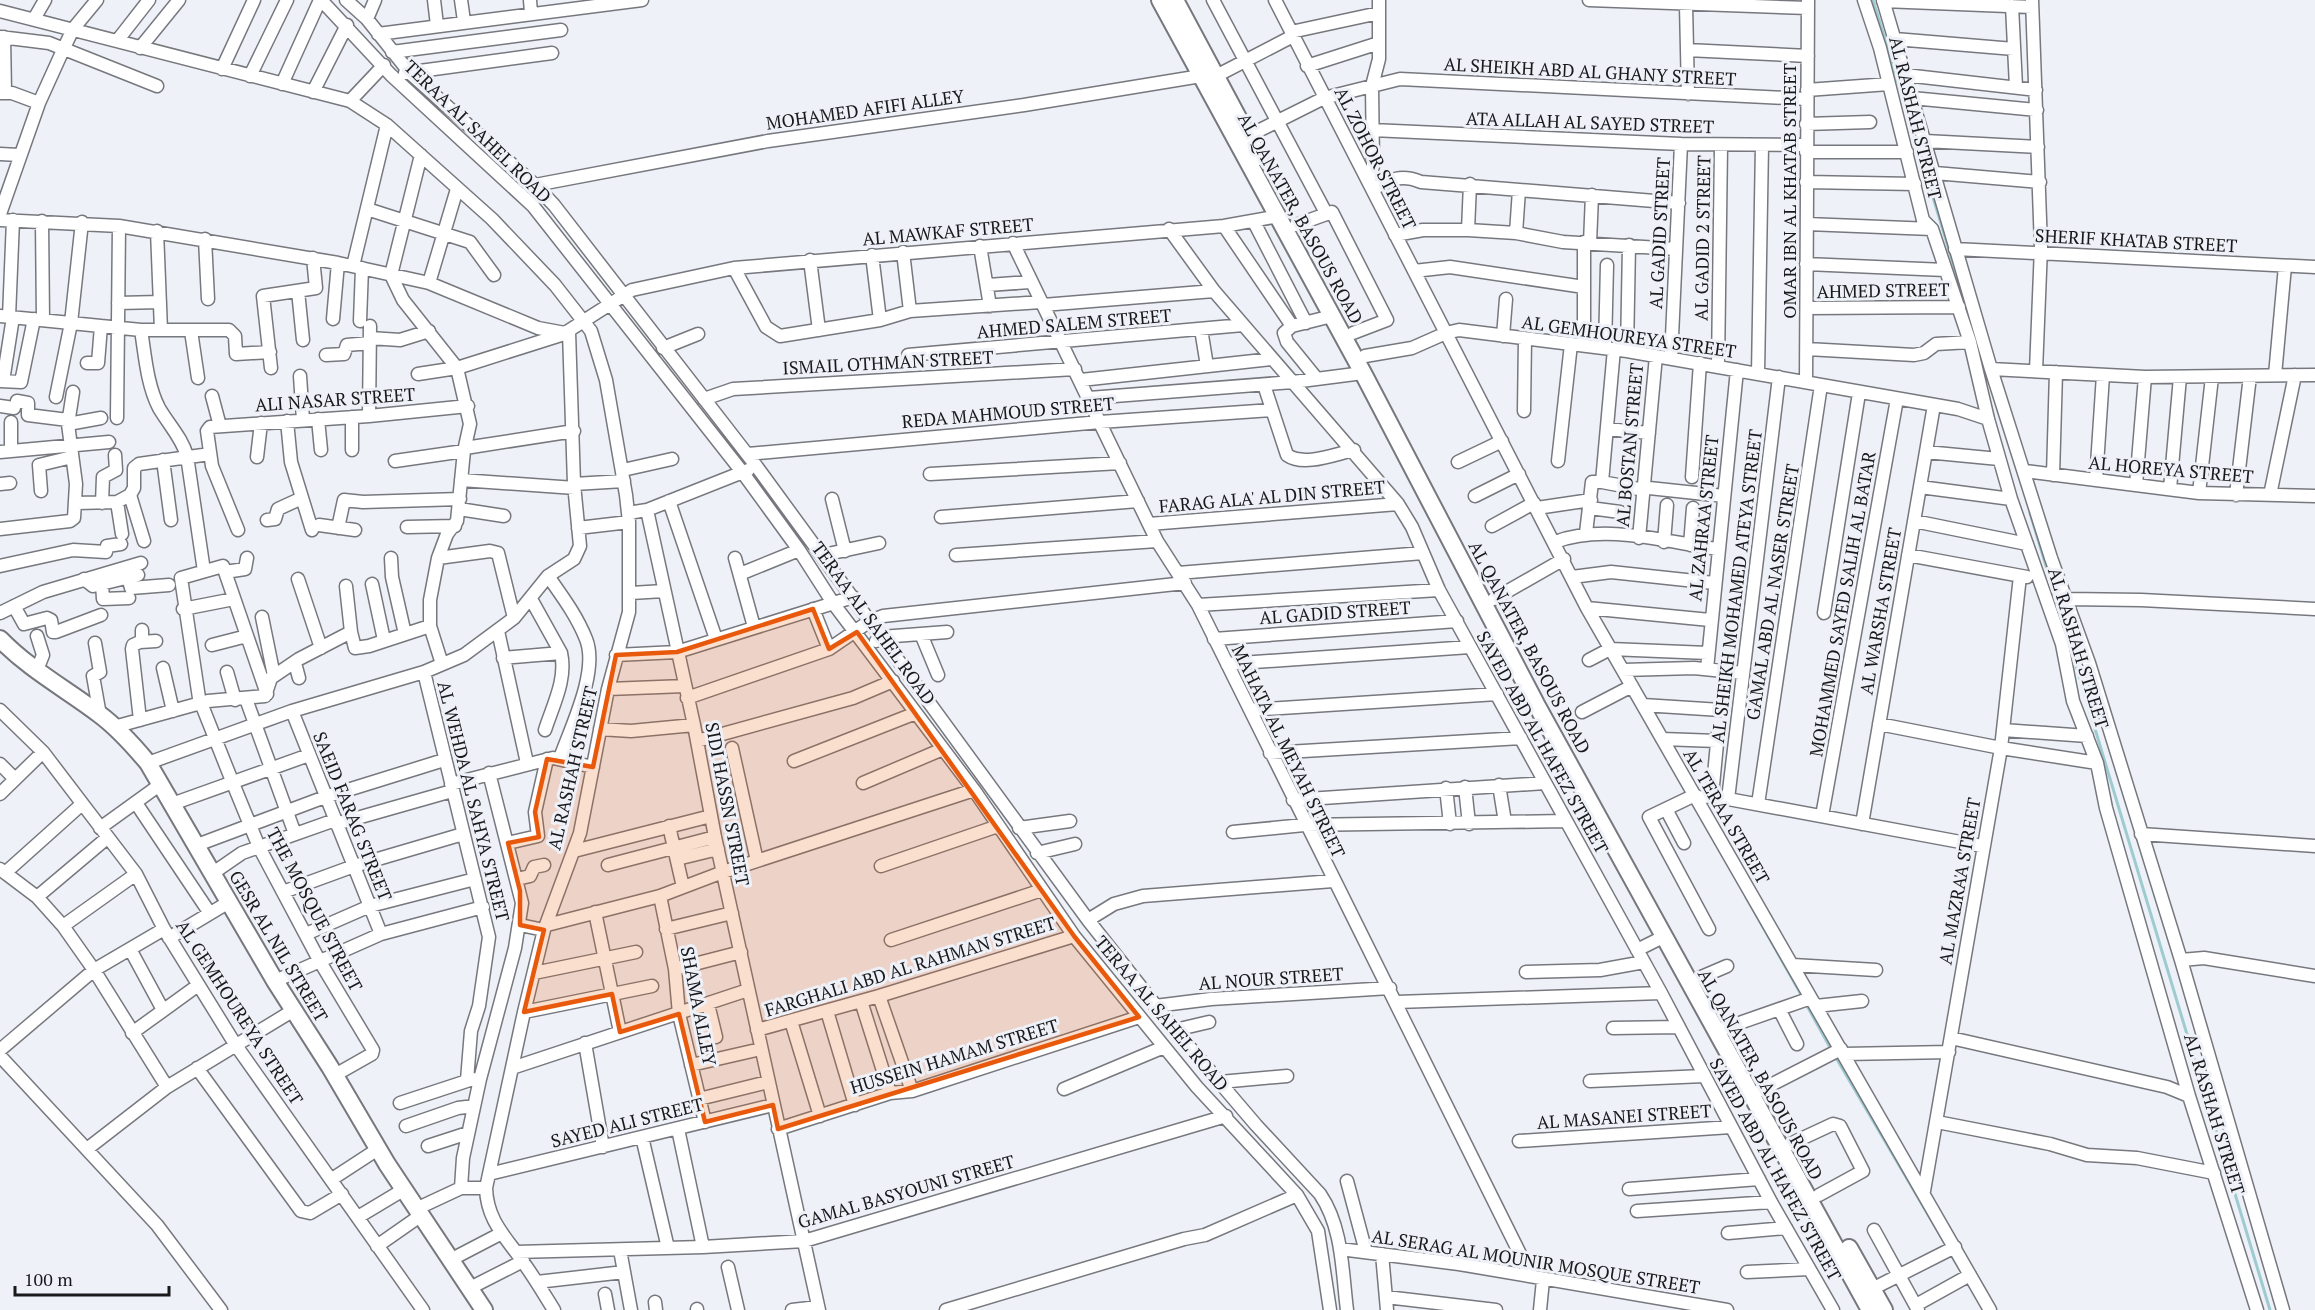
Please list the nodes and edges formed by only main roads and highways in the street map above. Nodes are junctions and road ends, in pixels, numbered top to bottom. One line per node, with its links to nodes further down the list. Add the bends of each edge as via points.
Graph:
1 (1160, 0): 3 (main road, AL QANATER, BASOUS ROAD)
2 (1174, 0): 3 (main road, AL QANATER, BASOUS ROAD)
3 (1209, 76): 4 (main road, AL QANATER, BASOUS ROAD, via 1332,316); 4 (main road, AL QANATER, BASOUS ROAD, via 1248,136 1296,225 1353,333)
4 (1364, 364): 7 (main road, AL QANATER, BASOUS ROAD, via 1536,704); 8 (main road, AL QANATER, BASOUS ROAD, via 1725,1028)
5 (0, 639): 6 (main road, GESR AL NIL STREET, via 100,715 148,763 403,1190)
6 (484, 1310)
7 (1870, 1310)
8 (1884, 1310)

